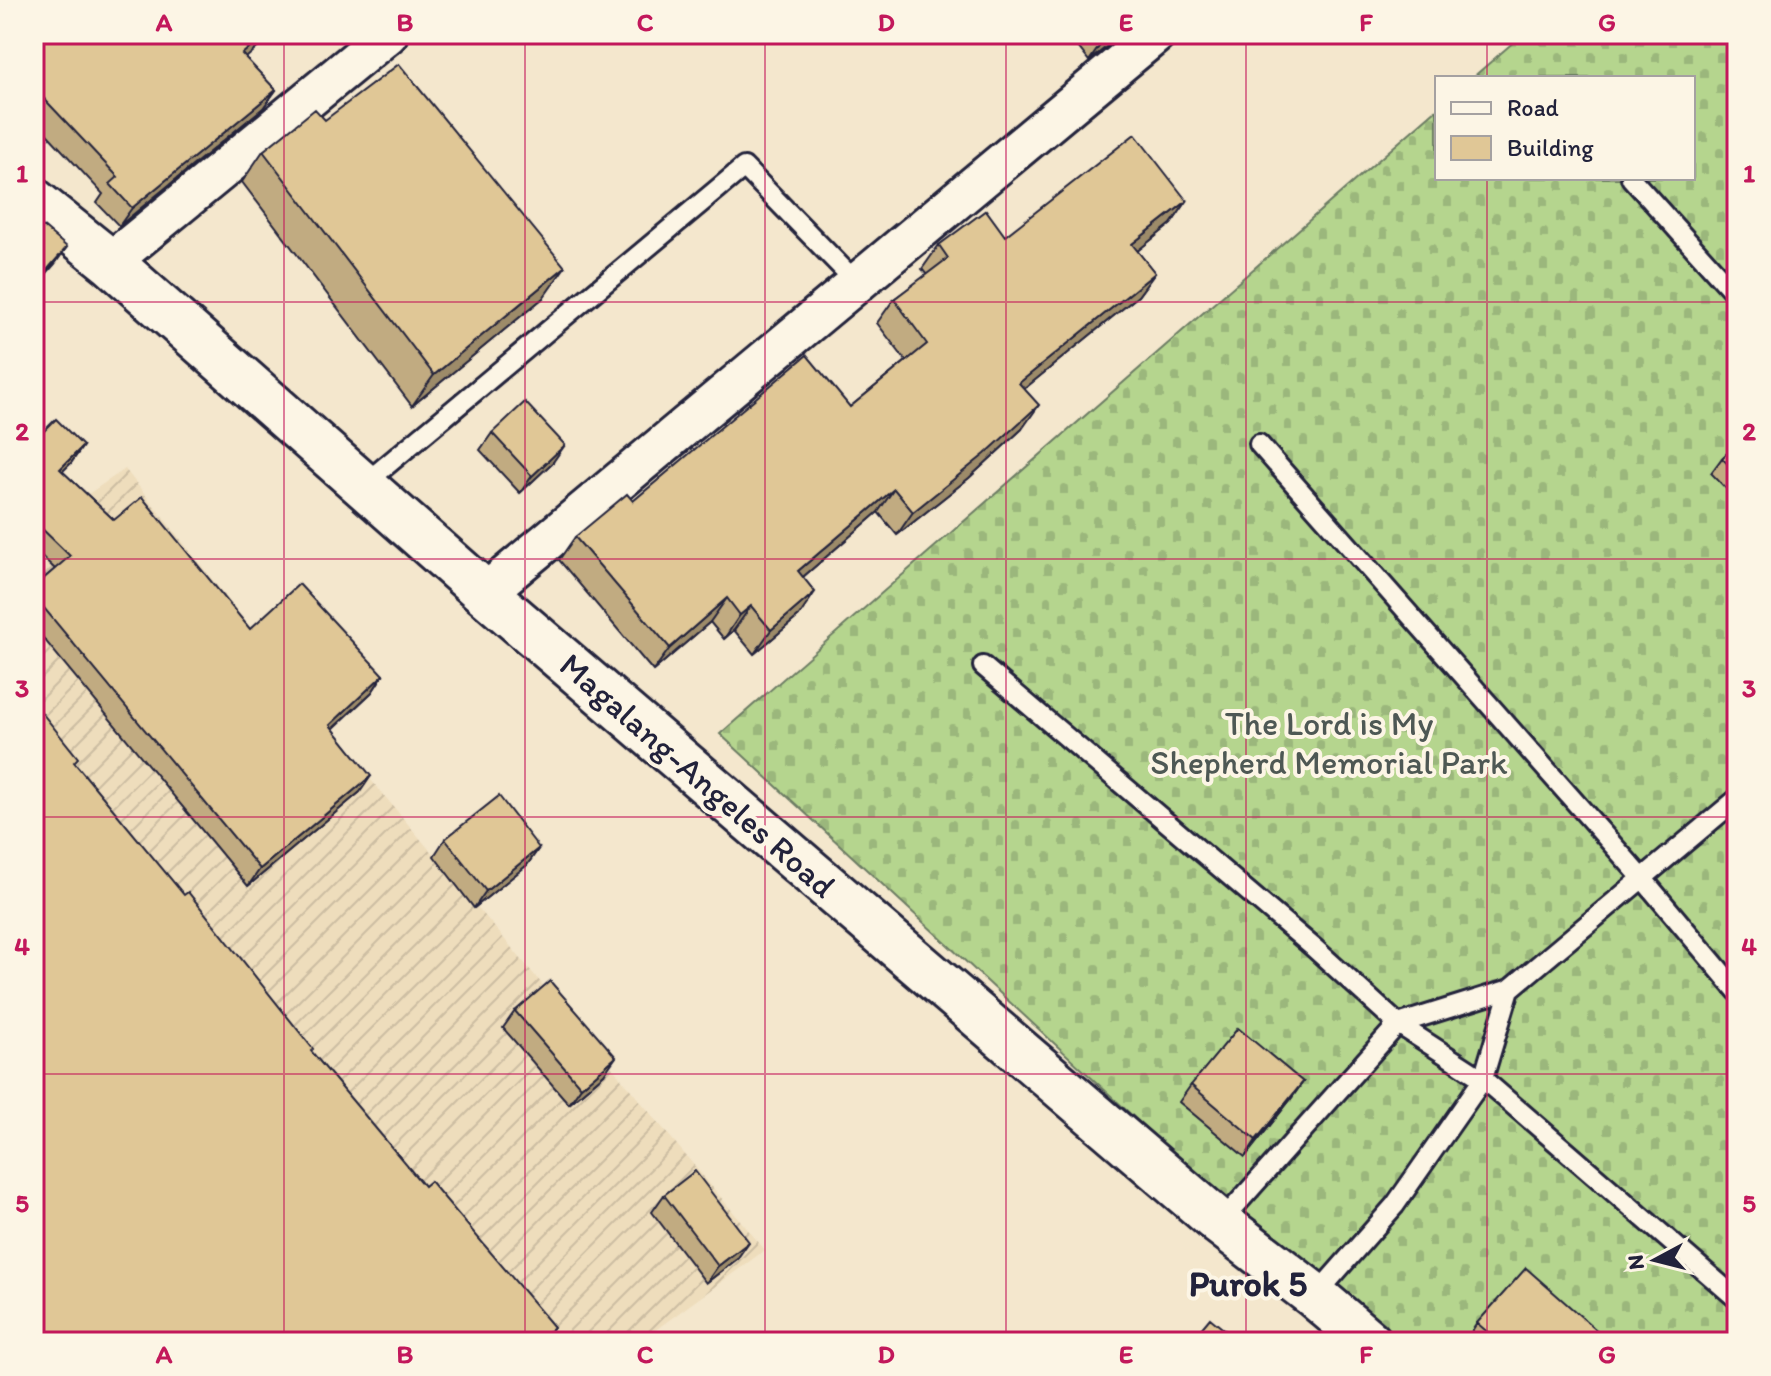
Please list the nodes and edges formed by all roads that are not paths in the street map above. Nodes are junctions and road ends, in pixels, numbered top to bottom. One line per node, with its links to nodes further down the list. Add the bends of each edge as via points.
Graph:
1 (388, 34): 5 (street)
2 (1156, 34): 6 (street)
3 (1633, 180): 7 (lane)
4 (34, 201): 5 (main road, Magalang-Angeles Road)
5 (110, 262): 9 (main road, Magalang-Angeles Road)
6 (856, 282): 9 (lane, via 744,167); 10 (street)
7 (1737, 296)
8 (1259, 444): 13 (lane)
9 (363, 485): 10 (main road, Magalang-Angeles Road)
10 (485, 593): 18 (main road, Magalang-Angeles Road)
11 (983, 666): 16 (lane)
12 (1737, 799): 13 (lane)
13 (1643, 879): 14 (lane); 15 (lane)
14 (1510, 989): 16 (lane); 17 (lane)
15 (1737, 991)
16 (1398, 1024): 17 (lane); 18 (lane)
17 (1483, 1079): 19 (lane, via 1395,1205); 20 (lane)
18 (1220, 1223): 19 (main road, Magalang-Angeles Road)
19 (1315, 1296): 21 (main road, Magalang-Angeles Road)
20 (1737, 1299)
21 (1369, 1342)

